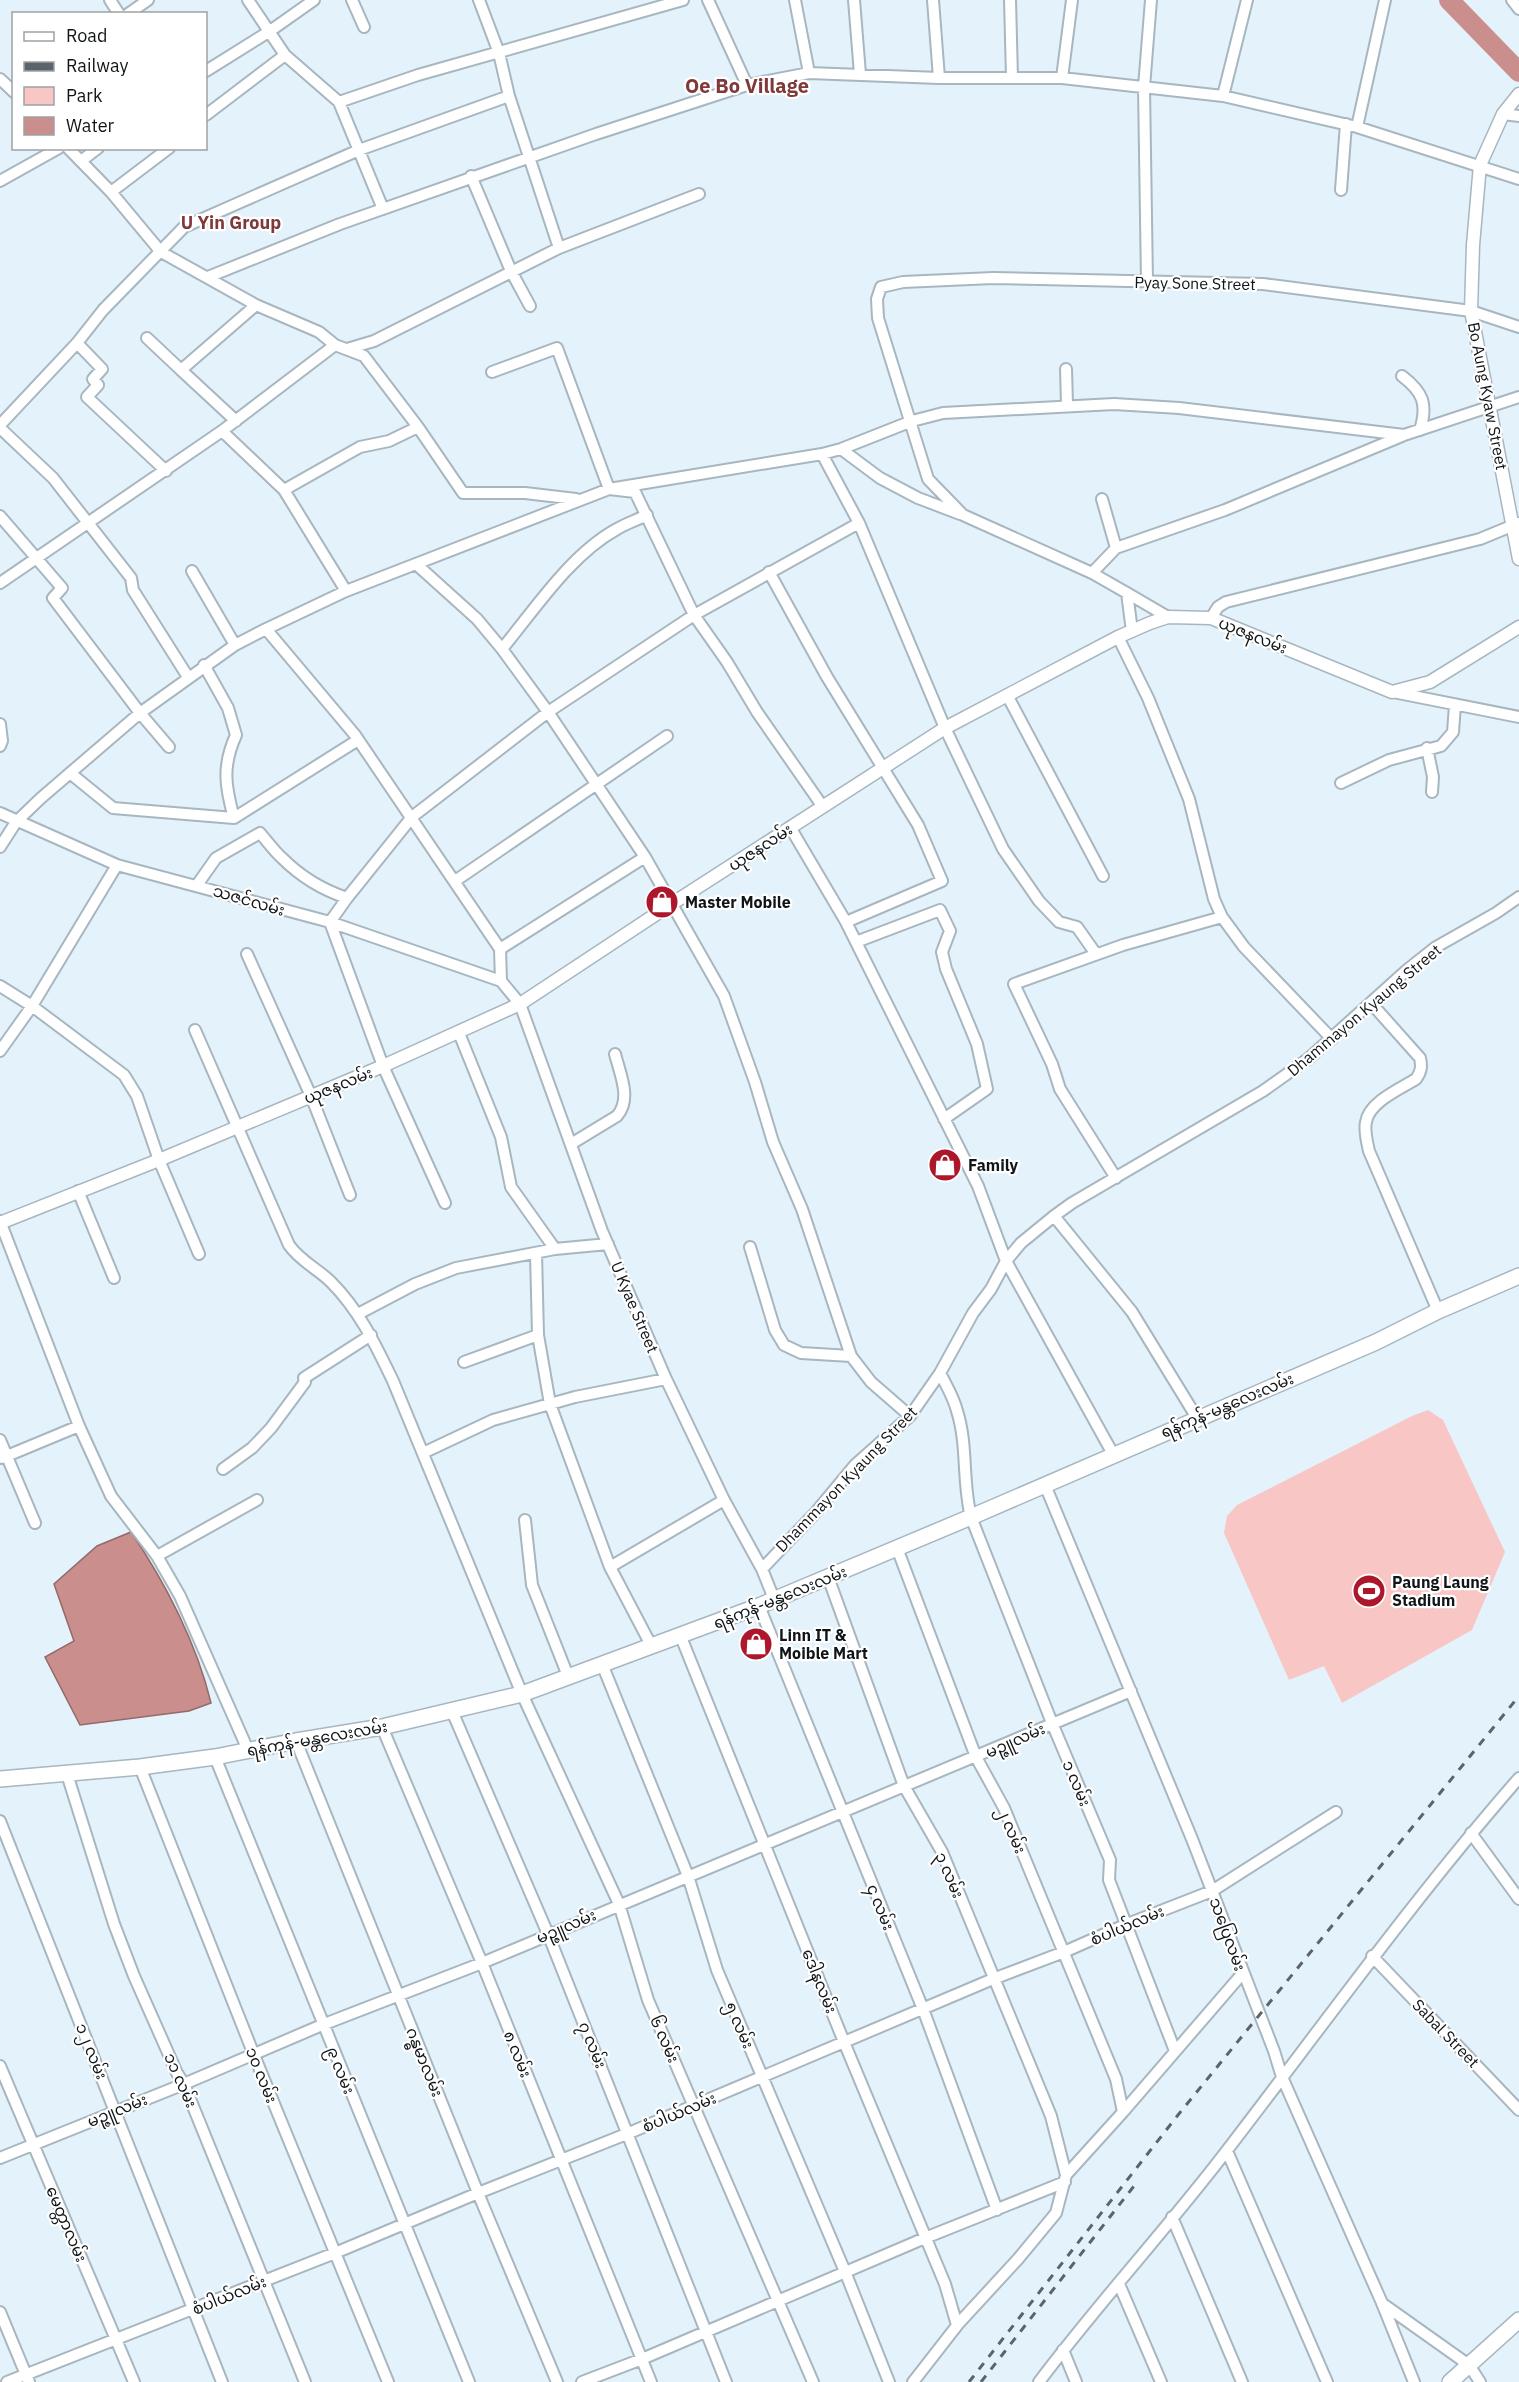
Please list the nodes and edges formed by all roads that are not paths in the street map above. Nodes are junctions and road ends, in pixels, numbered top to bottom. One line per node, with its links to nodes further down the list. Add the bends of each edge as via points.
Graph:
1 (148, 0): 18 (street)
2 (248, 0): 20 (street)
3 (314, 0): 20 (street)
4 (352, 0): 19 (street)
5 (479, 0): 21 (street)
6 (683, 0): 21 (street)
7 (708, 0): 30 (street)
8 (795, 0): 24 (street)
9 (854, 0): 25 (street)
10 (933, 0): 26 (street)
11 (1010, 0): 27 (street)
12 (1072, 0): 28 (street)
13 (1151, 0): 31 (street)
14 (1247, 0): 35 (street)
15 (1385, 0): 40 (street)
16 (1512, 0): 17 (street)
17 (1519, 9)
18 (131, 12)
19 (364, 27)
20 (270, 32): 22 (street); 23 (street)
21 (499, 53): 34 (street); 36 (street)
22 (285, 55): 36 (street); 37 (street)
23 (207, 70)
24 (808, 73): 25 (street); 30 (street)
25 (860, 74): 26 (street)
26 (939, 78): 27 (street)
27 (1012, 78): 28 (street)
28 (1062, 78): 31 (street)
29 (0, 79): 32 (street)
30 (747, 85): 46 (street)
31 (1144, 87): 35 (street); 60 (street)
32 (12, 90)
33 (1517, 95): 38 (street, Bo Aung Kyaw Street)
34 (509, 96): 45 (street); 46 (street)
35 (1223, 96): 40 (street)
36 (339, 102): 45 (street)
37 (207, 114)
38 (1503, 114): 39 (street); 48 (street, Bo Aung Kyaw Street)
39 (1519, 116)
40 (1351, 126): 48 (street); 52 (street)
41 (55, 150): 51 (street)
42 (70, 150): 47 (street)
43 (95, 150): 47 (street)
44 (166, 150): 53 (street)
45 (359, 150): 55 (street); 57 (street, via 184,227)
46 (528, 157): 49 (street); 56 (street)
47 (81, 161): 53 (street)
48 (1480, 165): 50 (street); 63 (street, Bo Aung Kyaw Street)
49 (471, 176): 55 (street); 58 (street)
50 (1519, 179)
51 (0, 181)
52 (1341, 190)
53 (111, 192): 57 (street)
54 (699, 194): 56 (street)
55 (383, 209): 59 (street)
56 (559, 248): 58 (street)
57 (162, 252): 59 (street); 66 (street, via 103,310)
58 (511, 271): 62 (street); 68 (street, via 374,341)
59 (208, 277): 61 (street)
60 (1147, 282): 63 (street, Pyay Sone Street, via 1263,284); 77 (street, Pyay Sone Street, via 993,278 903,282 881,287 878,318)
61 (256, 305): 67 (street, via 319,332); 70 (street)
62 (530, 306)
63 (1471, 310): 64 (street, Pyay Sone Street); 75 (street, Bo Aung Kyaw Street)
64 (1519, 327)
65 (147, 338): 70 (street)
66 (77, 343): 78 (street); 85 (street, via 102,369 93,379 98,385 87,397)
67 (335, 345): 68 (street); 76 (street)
68 (347, 349): 79 (street, via 363,356)
69 (1066, 369): 74 (street)
70 (181, 370): 76 (street)
71 (492, 372): 86 (street, via 557,348)
72 (1402, 376): 80 (street, via 1417,388 1424,405)
73 (1519, 397): 75 (street)
74 (1067, 405): 77 (street, via 944,413); 82 (street, via 1179,408)
75 (1491, 408): 80 (street); 95 (street, Bo Aung Kyaw Street)
76 (236, 421): 81 (street)
77 (912, 421): 83 (street); 91 (street, via 928,479)
78 (0, 426): 93 (street, via 52,478)
79 (418, 427): 87 (street, via 389,441 360,447); 88 (street, via 463,493 525,493)
80 (1420, 429): 82 (street)
81 (222, 431): 85 (street); 87 (street)
82 (1404, 435): 96 (street, via 1226,510)
83 (841, 449): 84 (street); 91 (street, via 880,478)
84 (822, 454): 86 (street); 94 (street)
85 (166, 471): 93 (street)
86 (609, 489): 88 (street); 90 (street, via 635,492)
87 (284, 490): 104 (street)
88 (580, 499): 99 (street)
89 (1102, 499): 96 (street)
90 (647, 515): 106 (street); 114 (street, via 616,529 581,557)
91 (963, 515): 102 (street)
92 (0, 516): 97 (street)
93 (89, 523): 97 (street); 116 (street, via 131,578 133,590)
94 (859, 523): 101 (street); 124 (street)
95 (1516, 525): 98 (street, Bo Aung Kyaw Street); 108 (street, via 1480,539 1226,602)
96 (1116, 548): 102 (street)
97 (36, 559): 103 (street); 121 (street, via 62,588 53,598)
98 (1519, 559)
99 (416, 564): 104 (street); 114 (street, via 477,619)
100 (192, 572): 113 (street)
101 (770, 572): 106 (street); 130 (street)
102 (1092, 573): 105 (street)
103 (0, 583)
104 (346, 591): 110 (street)
105 (1126, 593): 107 (street); 111 (street)
106 (694, 615): 120 (street); 135 (street)
107 (1168, 617): 108 (street, ယုဇနလမ်း); 111 (street, ယုဇနလမ်း)
108 (1211, 618): 117 (street, ယုဇနလမ်း)
109 (1519, 627): 117 (street, via 1430,682)
110 (266, 629): 113 (street); 126 (street)
111 (1132, 631): 112 (street, ယုဇနလမ်း)
112 (1118, 637): 118 (street, ယုဇနလမ်း); 150 (street, via 1189,799)
113 (235, 645): 115 (street)
114 (502, 649): 120 (street)
115 (204, 665): 116 (street); 138 (street, via 228,708 236,735 229,750 225,786)
116 (188, 676): 121 (street)
117 (1392, 692): 119 (street)
118 (1007, 695): 124 (street, ယုဇနလမ်း); 144 (street)
119 (1455, 705): 122 (street); 129 (street, via 1453,732 1441,746)
120 (548, 712): 133 (street); 137 (street)
121 (140, 713): 128 (street); 131 (street)
122 (1519, 717)
123 (0, 724): 127 (street)
124 (945, 728): 130 (street, ယုဇနလမ်း); 156 (street, via 1008,857 1038,902 1059,922 1077,927)
125 (666, 736): 133 (street)
126 (358, 740): 137 (street); 138 (street)
127 (0, 746)
128 (169, 747)
129 (1427, 748): 132 (street, via 1389,760); 134 (street)
130 (884, 770): 135 (street, ယုဇနလမ်း); 152 (street, via 918,825 942,881)
131 (70, 773): 138 (street, via 113,808); 139 (street)
132 (1341, 783)
133 (595, 784): 142 (street); 145 (street)
134 (1432, 792)
135 (823, 807): 140 (street, ယုဇနလမ်း)
136 (0, 813): 139 (street, သဇင်လမ်း)
137 (412, 817): 145 (street); 148 (street)
138 (234, 818)
139 (16, 822): 141 (street); 143 (street, သဇင်လမ်း)
140 (790, 827): 149 (street, ယုဇနလမ်း); 152 (street)
141 (0, 847)
142 (645, 857): 149 (street); 154 (street)
143 (117, 865): 146 (street, သဇင်လမ်း); 161 (street)
144 (1103, 876)
145 (455, 881): 154 (street)
146 (197, 885): 148 (street, via 216,858 260,833 294,868); 151 (street, သဇင်လမ်း)
147 (1519, 897): 159 (street, Dhammayon Kyaung Street, via 1436,947)
148 (347, 898): 151 (street)
149 (670, 905): 160 (street, ယုဇနလမ်း); 191 (street, via 724,996)
150 (1222, 917): 156 (street); 164 (street, via 1244,947)
151 (330, 922): 157 (street, သဇင်လမ်း); 167 (street)
152 (846, 922): 153 (street)
153 (856, 942): 169 (street); 169 (street, via 940,910 950,931 942,952 946,969 977,1044 987,1089)
154 (500, 949): 157 (street)
155 (247, 954): 168 (street)
156 (1096, 954): 173 (street, via 1014,984 1060,1089)
157 (501, 981): 160 (street, U Kyae Street)
158 (0, 986): 161 (street)
159 (1371, 1003): 164 (street, Dhammayon Kyaung Street); 187 (street, via 1420,1058 1422,1066 1416,1079 1370,1113 1366,1133 1369,1150)
160 (520, 1004): 163 (street, ယုဇနလမ်း); 171 (street, U Kyae Street)
161 (32, 1006): 165 (street); 172 (street, via 124,1075 137,1096)
162 (195, 1030): 170 (street, ၆ လမ်း)
163 (459, 1033): 167 (street, ယုဇနလမ်း); 181 (street, via 501,1137 511,1187)
164 (1332, 1039): 173 (street, Dhammayon Kyaung Street, via 1263,1091)
165 (0, 1051)
166 (615, 1054): 171 (street, via 625,1096 621,1112)
167 (383, 1066): 168 (street, ယုဇနလမ်း); 176 (street)
168 (311, 1096): 170 (street, ယုဇနလမ်း); 175 (street)
169 (944, 1119): 184 (street, via 978,1185)
170 (237, 1127): 172 (street, ယုဇနလမ်း); 188 (street, ၆ လမ်း, via 295,1255 331,1281)
171 (571, 1144): 179 (street, U Kyae Street)
172 (159, 1160): 174 (street, ယုဇနလမ်း); 183 (street)
173 (1116, 1178): 177 (street, Dhammayon Kyaung Street)
174 (78, 1191): 178 (street, ယုဇနလမ်း); 186 (street)
175 (350, 1195)
176 (445, 1203)
177 (1054, 1216): 184 (street, Dhammayon Kyaung Street); 197 (street, via 1132,1312)
178 (0, 1222): 198 (street)
179 (608, 1244): 181 (street); 194 (street, U Kyae Street)
180 (750, 1246): 191 (street, via 775,1330 784,1346 801,1353)
181 (555, 1249): 182 (street)
182 (536, 1253): 188 (street, via 435,1275); 190 (street)
183 (199, 1254)
184 (1006, 1261): 193 (street, Dhammayon Kyaung Street); 201 (street)
185 (1519, 1276): 187 (main road, ရန်ကုန်-မန္တလေးလမ်း)
186 (114, 1278)
187 (1438, 1311): 197 (main road, ရန်ကုန်-မန္တလေးလမ်း, via 1376,1342)
188 (358, 1314): 189 (street, ၆ လမ်း)
189 (371, 1335): 200 (street, ၆ လမ်း); 203 (street, via 304,1378 305,1382 271,1428)
190 (538, 1335): 192 (street); 195 (street)
191 (851, 1356): 196 (street, via 871,1383)
192 (464, 1362)
193 (940, 1373): 196 (street, Dhammayon Kyaung Street); 207 (street, ၁ လမ်း, via 957,1410 965,1496)
194 (666, 1379): 195 (street); 206 (street, U Kyae Street)
195 (550, 1404): 200 (street, via 493,1420); 212 (street)
196 (910, 1416): 213 (street, Dhammayon Kyaung Street, via 855,1465)
197 (1197, 1418): 201 (main road, ရန်ကုန်-မန္တလေးလမ်း)
198 (79, 1426): 202 (street); 211 (street, via 111,1496)
199 (0, 1440): 202 (street)
200 (423, 1453): 222 (street, ၆ လမ်း)
201 (1113, 1454): 204 (main road, ရန်ကုန်-မန္တလေးလမ်း)
202 (3, 1457): 209 (street)
203 (223, 1469)
204 (1045, 1485): 207 (main road, ရန်ကုန်-မန္တလေးလမ်း); 221 (street, သပြေလမ်း)
205 (257, 1500): 211 (street)
206 (724, 1500): 212 (street); 213 (street, U Kyae Street)
207 (971, 1517): 210 (main road, ရန်ကုန်-မန္တလေးလမ်း); 224 (street, ၁ လမ်း)
208 (525, 1520): 220 (street, via 532,1585)
209 (35, 1523)
210 (897, 1548): 214 (main road, ရန်ကုန်-မန္တလေးလမ်း); 228 (street, ၂ လမ်း)
211 (157, 1556): 227 (street, via 180,1596)
212 (610, 1567): 218 (street)
213 (762, 1569): 215 (street, U Kyae Street)
214 (828, 1577): 215 (main road, ရန်ကုန်-မန္တလေးလမ်း); 234 (street, ၃ လမ်း)
215 (774, 1599): 216 (main road, ရန်ကုန်-မန္တလေးလမ်း)
216 (759, 1606): 217 (main road, ရန်ကုန်-မန္တလေးလမ်း); 235 (street, ၄ လမ်း)
217 (681, 1636): 218 (main road, ရန်ကုန်-မန္တလေးလမ်း); 239 (street, ဒေါနလမ်း)
218 (652, 1647): 219 (main road, ရန်ကုန်-မန္တလေးလမ်း)
219 (602, 1664): 220 (main road, ရန်ကုန်-မန္တလေးလမ်း); 240 (street, ၅ လမ်း)
220 (568, 1676): 222 (main road, ရန်ကုန်-မန္တလေးလမ်း)
221 (1131, 1691): 224 (street, မဉ္ဇူလမ်း); 241 (street, သပြေလမ်း)
222 (522, 1694): 223 (main road, ရန်ကုန်-မန္တလေးလမ်း); 243 (street, ၆ လမ်း)
223 (452, 1711): 225 (main road, ရန်ကုန်-မန္တလေးလမ်း); 245 (street, ၇ လမ်း)
224 (1052, 1723): 228 (street, မဉ္ဇူလမ်း); 244 (street, ၁ လမ်း, via 1110,1860 1109,1880)
225 (381, 1727): 226 (main road, ရန်ကုန်-မန္တလေးလမ်း); 248 (street, ၈ လမ်း)
226 (296, 1741): 227 (main road, ရန်ကုန်-မန္တလေးလမ်း); 251 (street, ဂန္ဓမာလမ်း)
227 (248, 1750): 229 (main road, ရန်ကုန်-မန္တလေးလမ်း)
228 (976, 1757): 234 (street, မဉ္ဇူလမ်း); 246 (street, ၂ လမ်း, via 1004,1808)
229 (214, 1758): 230 (main road, ရန်ကုန်-မန္တလေးလမ်း); 253 (street, ၉ လမ်း)
230 (140, 1767): 231 (main road, ရန်ကုန်-မန္တလေးလမ်း); 256 (street, ၁၀ လမ်း)
231 (67, 1774): 233 (main road, ရန်ကုန်-မန္တလေးလမ်း); 260 (street, ၁၁ လမ်း, via 114,1924)
232 (1519, 1778): 238 (street)
233 (0, 1779)
234 (904, 1785): 235 (street, မဉ္ဇူလမ်း); 250 (street, ၃ လမ်း, via 942,1852)
235 (843, 1812): 239 (street, မဉ္ဇူလမ်း); 252 (street, ၄ လမ်း)
236 (1336, 1812): 241 (street, စံပါယ်လမ်း)
237 (0, 1821): 262 (street, ၁၂ လမ်း)
238 (1471, 1833): 242 (street); 247 (street)
239 (764, 1844): 240 (street, မဉ္ဇူလမ်း); 254 (street, ဒေါနလမ်း)
240 (688, 1876): 243 (street, မဉ္ဇူလမ်း); 258 (street, ၅ လမ်း, via 717,1970)
241 (1212, 1891): 244 (street, စံပါယ်လမ်း); 249 (street, သပြေလမ်း)
242 (1519, 1899)
243 (620, 1904): 245 (street, မဉ္ဇူလမ်း); 261 (street, ၆ လမ်း, via 648,2000)
244 (1125, 1925): 246 (street, စံပါယ်လမ်း); 255 (street, ၁ လမ်း)
245 (548, 1934): 248 (street, မဉ္ဇူလမ်း); 265 (street, ၇ လမ်း)
246 (1064, 1952): 250 (street, စံပါယ်လမ်း); 264 (street, ၂ လမ်း, via 1116,2079)
247 (1372, 1956): 259 (street); 263 (street, Sabal Street)
248 (482, 1963): 251 (street, မဉ္ဇူလမ်း); 269 (street, ၈ လမ်း)
249 (1242, 1974): 255 (street); 259 (street, သပြေလမ်း)
250 (993, 1979): 252 (street, စံပါယ်လမ်း); 270 (street, ၃ လမ်း, via 1051,2116)
251 (399, 1995): 253 (street, မဉ္ဇူလမ်း); 271 (street, ဂန္ဓမာလမ်း)
252 (923, 2009): 254 (street, စံပါယ်လမ်း); 272 (street, ၄ လမ်း)
253 (322, 2025): 256 (street, မဉ္ဇူလမ်း); 274 (street, ၉ လမ်း)
254 (844, 2042): 258 (street, စံပါယ်လမ်း); 275 (street, ဒေါနလမ်း)
255 (1175, 2051): 264 (street)
256 (254, 2055): 260 (street, မဉ္ဇူလမ်း); 276 (street, ၁၀ လမ်း)
257 (0, 2066): 266 (street, မေတ္တာလမ်း)
258 (762, 2076): 261 (street, စံပါယ်လမ်း); 277 (street, ၅ လမ်း)
259 (1282, 2077): 267 (street); 281 (street, သပြေလမ်း)
260 (184, 2084): 262 (street, မဉ္ဇူလမ်း); 278 (street, ၁၁ လမ်း)
261 (694, 2105): 265 (street, စံပါယ်လမ်း); 280 (street, ၆ လမ်း)
262 (115, 2110): 266 (street, မဉ္ဇူလမ်း); 282 (street, ၁၂ လမ်း)
263 (1519, 2110)
264 (1123, 2112): 270 (street)
265 (629, 2133): 269 (street, စံပါယ်လမ်း); 286 (street, ၇ လမ်း)
266 (34, 2145): 268 (street, မဉ္ဇူလမ်း); 287 (street, မေတ္တာလမ်း)
267 (1227, 2151): 273 (street); 309 (street)
268 (0, 2158)
269 (561, 2159): 271 (street, စံပါယ်လမ်း); 289 (street, ၈ လမ်း)
270 (1066, 2179): 272 (street); 285 (street, via 1056,2213)
271 (478, 2193): 274 (street, စံပါယ်လမ်း); 298 (street, ဂန္ဓမာလမ်း)
272 (997, 2210): 275 (street)
273 (1172, 2217): 279 (street); 308 (street)
274 (404, 2224): 276 (street, စံပါယ်လမ်း); 297 (street, ၉ လမ်း)
275 (925, 2238): 277 (street); 285 (street, ဒေါနလမ်း)
276 (335, 2253): 278 (street, စံပါယ်လမ်း); 296 (street, ၁၀ လမ်း)
277 (846, 2274): 280 (street); 303 (street, ၅ လမ်း)
278 (263, 2281): 282 (street, စံပါယ်လမ်း); 295 (street, ၁၁ လမ်း)
279 (1119, 2284): 288 (street); 307 (street)
280 (778, 2302): 286 (street); 302 (street, ၆ လမ်း)
281 (1382, 2303): 290 (street); 310 (street, သပြေလမ်း)
282 (192, 2310): 287 (street, စံပါယ်လမ်း); 294 (street, ၁၂ လမ်း)
283 (0, 2312): 291 (street)
284 (1519, 2320): 290 (main road)
285 (957, 2325): 304 (street)
286 (708, 2331): 289 (street); 301 (street, ၇ လမ်း)
287 (116, 2339): 291 (street, စံပါယ်လမ်း); 293 (street, မေတ္တာလမ်း)
288 (1063, 2350): 305 (street); 306 (street)
289 (642, 2359): 299 (street); 300 (street, ၈ လမ်း)
290 (1469, 2365): 311 (main road); 312 (street)
291 (27, 2378): 292 (street, စံပါယ်လမ်း)
292 (7, 2382)
293 (134, 2382)
294 (222, 2382)
295 (305, 2382)
296 (388, 2382)
297 (469, 2382)
298 (557, 2382)
299 (582, 2382)
300 (651, 2382)
301 (726, 2382)
302 (813, 2382)
303 (889, 2382)
304 (913, 2382)
305 (1039, 2382)
306 (1076, 2382)
307 (1161, 2382)
308 (1242, 2382)
309 (1327, 2382)
310 (1414, 2382)
311 (1450, 2382)
312 (1480, 2382)

